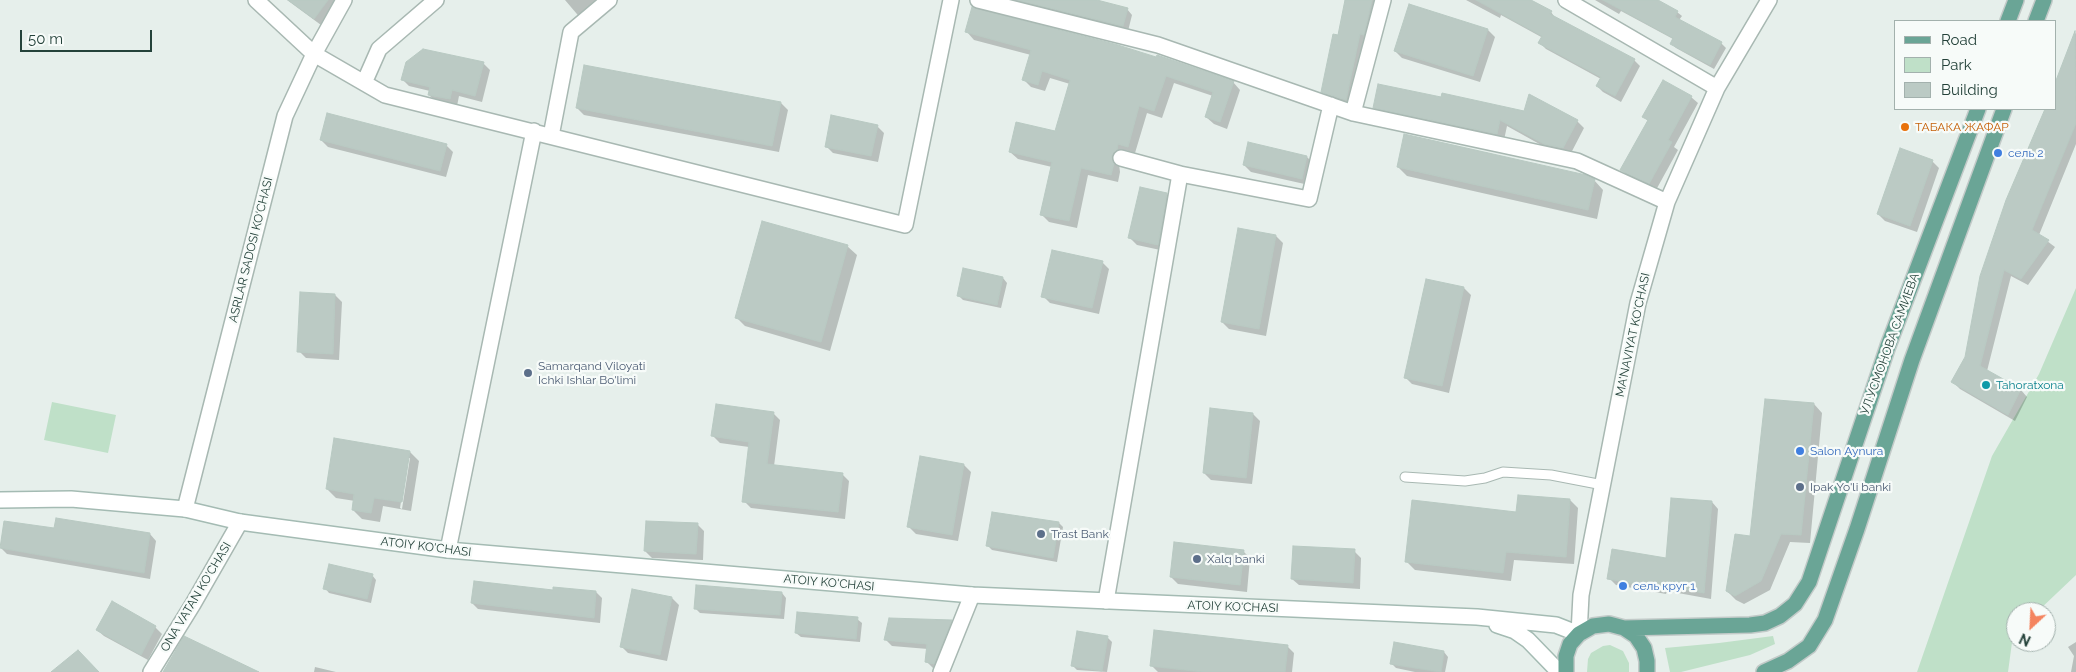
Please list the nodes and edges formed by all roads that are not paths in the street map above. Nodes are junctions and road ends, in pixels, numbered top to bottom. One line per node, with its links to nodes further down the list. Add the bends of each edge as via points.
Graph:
1 (256, 0): 14 (street)
2 (344, 0): 14 (street, ASRLAR SADOSI KO'CHASI)
3 (436, 0): 15 (street, via 379,49)
4 (609, 0): 22 (street, via 571,32)
5 (951, 0): 22 (street, via 904,226)
6 (978, 0): 17 (street, via 1158,45)
7 (1383, 0): 20 (street)
8 (1566, 0): 16 (street)
9 (1769, 0): 16 (street, MA'NAVIYAT KO'CHASI)
10 (2016, 0): 12 (main road)
11 (2044, 0): 13 (main road)
12 (2008, 20)
13 (2036, 20)
14 (314, 54): 15 (street); 29 (street, ASRLAR SADOSI KO'CHASI, via 285,116)
15 (364, 83): 21 (street, via 385,95)
16 (1717, 88): 25 (street, MA'NAVIYAT KO'CHASI)
17 (1331, 105): 20 (street); 24 (street, via 1309,199)
18 (1978, 110): 35 (main road, УЛ.УСМОНОВА САМИЕВА, via 1888,346 1809,582 1795,604 1765,623)
19 (2004, 110): 42 (main road, via 1912,360 1825,620 1809,646)
20 (1353, 113): 25 (street, via 1577,161)
21 (534, 132): 22 (street); 31 (street)
22 (551, 136)
23 (1121, 158): 24 (street)
24 (1180, 174): 33 (street)
25 (1667, 202): 27 (street, MA'NAVIYAT KO'CHASI, via 1638,303)
26 (1406, 477): 27 (lane, via 1465,481 1503,472 1551,475)
27 (1603, 485): 36 (street, MA'NAVIYAT KO'CHASI, via 1581,595)
28 (0, 500): 29 (street, ATOIY KO'CHASI, via 71,498)
29 (185, 509): 30 (street, ATOIY KO'CHASI)
30 (240, 522): 31 (street, ATOIY KO'CHASI); 37 (street, ONA VATAN KO'CHASI)
31 (448, 550): 32 (street, ATOIY KO'CHASI)
32 (972, 595): 33 (street, ATOIY KO'CHASI); 38 (street)
33 (1106, 601): 34 (street, ATOIY KO'CHASI)
34 (1477, 617): 36 (street, ATOIY KO'CHASI, via 1556,626); 39 (street, ATOIY KO'CHASI, via 1515,631)
35 (1624, 628): 36 (main road, УЛ.УСМОНОВА САМИЕВА, via 1609,624 1593,626); 41 (main road, via 1636,636 1644,648)
36 (1579, 634): 40 (main road, via 1570,644)
37 (151, 672)
38 (941, 672)
39 (1560, 672)
40 (1566, 672)
41 (1647, 672)
42 (1764, 672)

